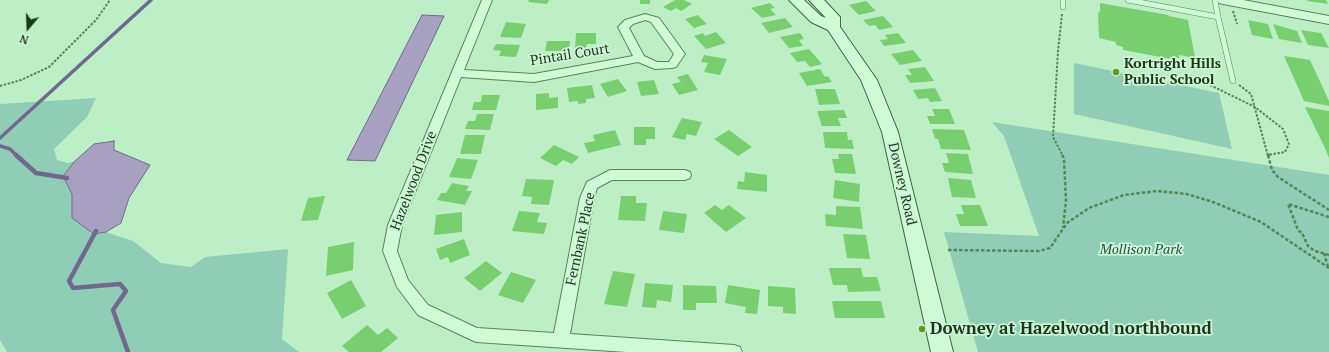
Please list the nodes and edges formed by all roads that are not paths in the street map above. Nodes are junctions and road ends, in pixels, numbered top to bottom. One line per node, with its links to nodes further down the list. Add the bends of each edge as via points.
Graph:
1 (487, 0): 14 (street, Hazelwood Drive)
2 (796, 0): 12 (main road, Downey Road, via 816,19)
3 (816, 0): 12 (main road, Downey Road, via 834,17)
4 (1063, 0): 9 (lane)
5 (1128, 0): 10 (lane)
6 (1215, 0): 10 (lane)
7 (1223, 0): 8 (street)
8 (1258, 3): 11 (street)
9 (1063, 7)
10 (1218, 17): 15 (lane)
11 (1329, 20)
12 (833, 27): 20 (main road, Downey Road, via 869,80 890,132)
13 (640, 58): 13 (street, Pintail Court, via 655,66 672,65 680,54 655,20 645,17 629,22 623,27); 14 (street, Pintail Court, via 534,78)
14 (456, 73): 17 (street, Hazelwood Drive, via 395,225 390,251 402,283 423,310 476,335)
15 (1233, 81)
16 (685, 175): 17 (street, Fernbank Place, via 610,175 592,185 587,198)
17 (561, 340): 18 (street, Hazelwood Drive)
18 (697, 351): 19 (street, Hazelwood Drive)
19 (734, 352)
20 (942, 352)

